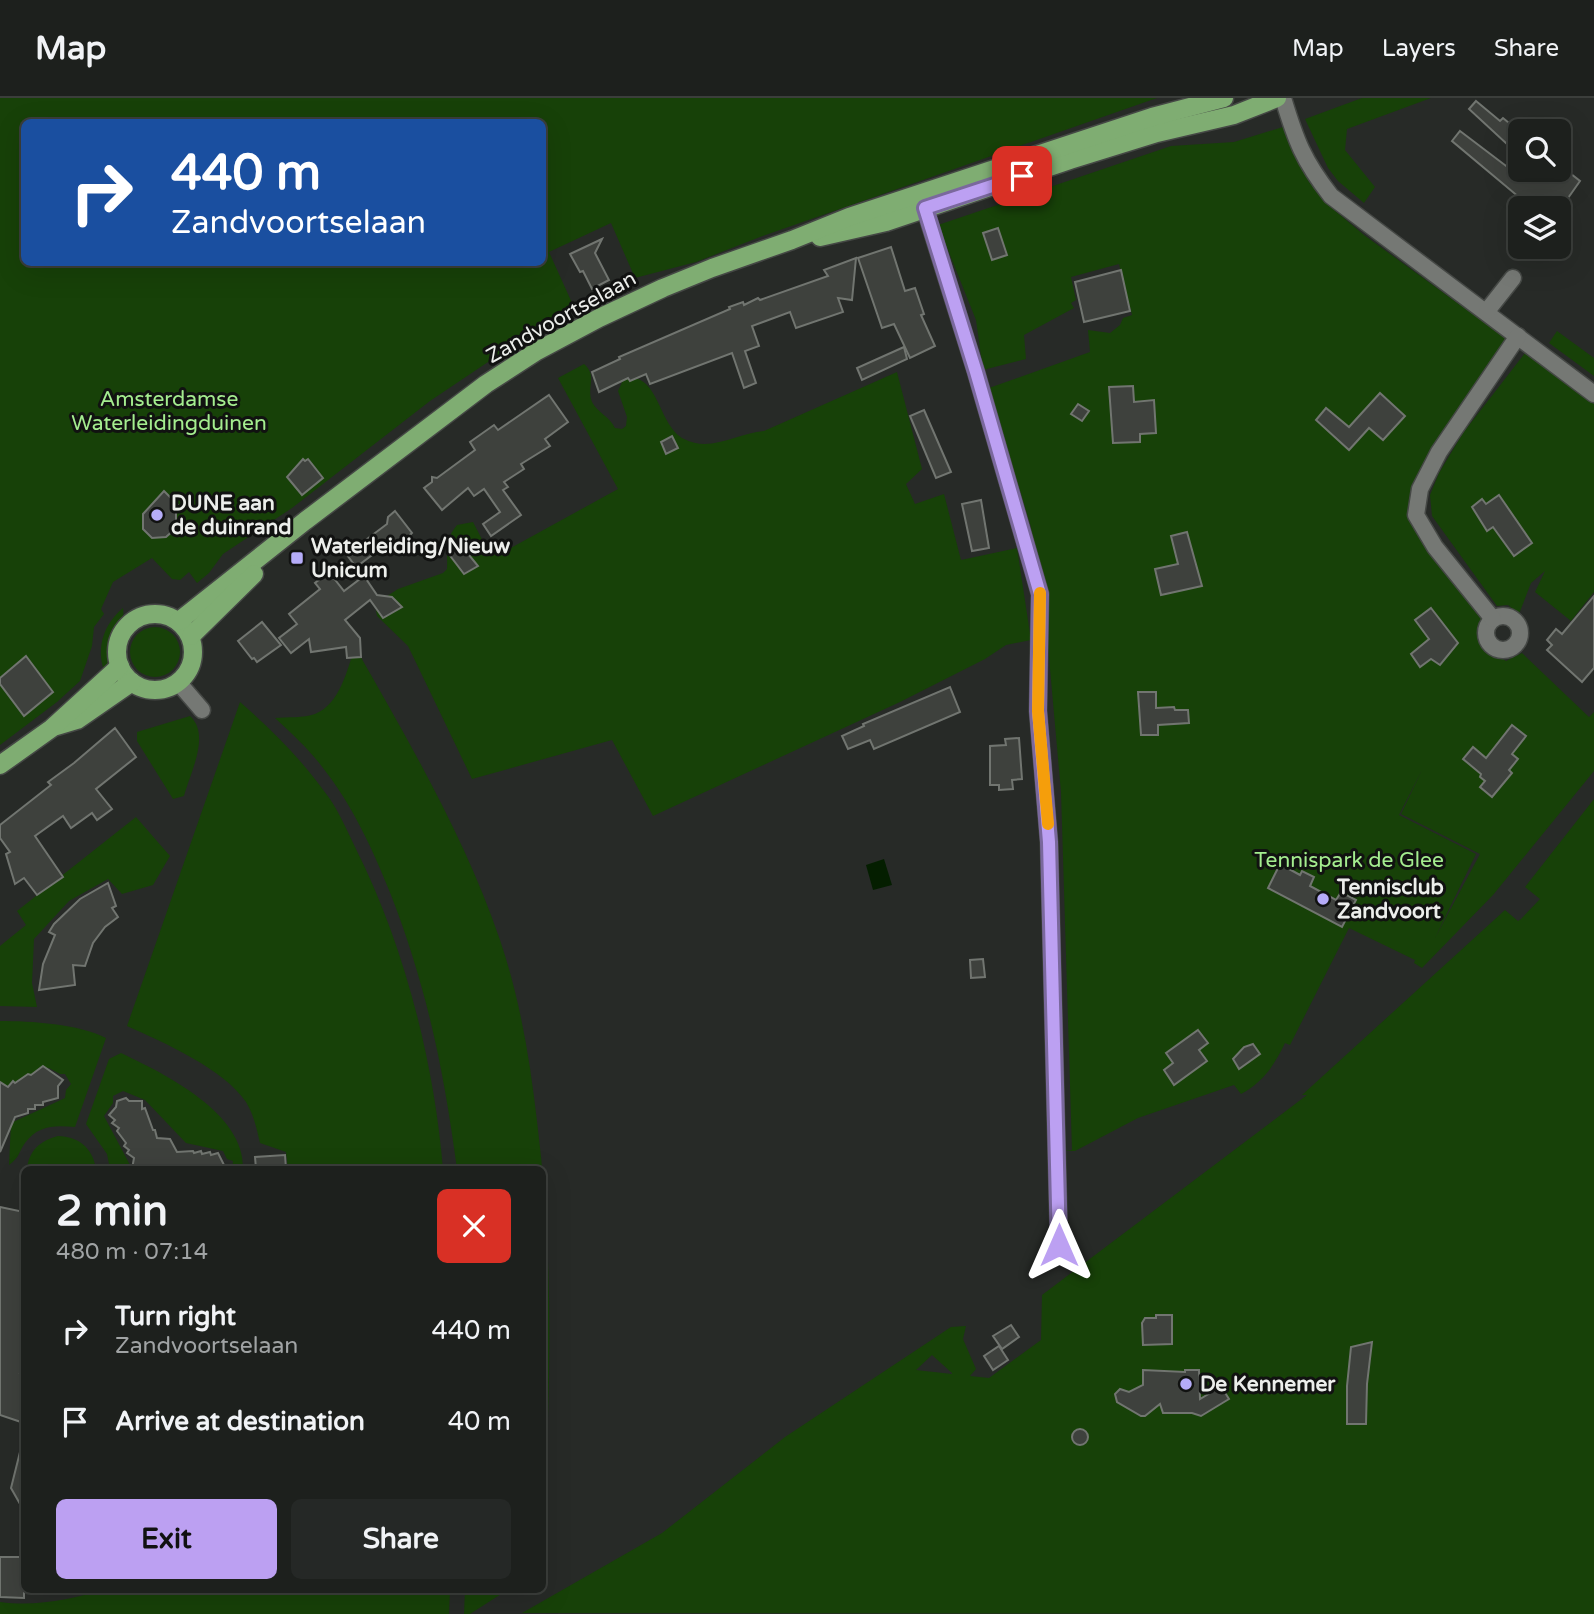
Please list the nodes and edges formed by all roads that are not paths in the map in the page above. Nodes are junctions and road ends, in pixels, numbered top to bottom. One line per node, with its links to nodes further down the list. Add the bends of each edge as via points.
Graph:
1 (1224, 98): 4 (main road, Zandvoortselaan, via 1152,117)
2 (1277, 98): 4 (main road, Zandvoortselaan, via 1234,115)
3 (1283, 98): 6 (street, via 1297,144 1331,196)
4 (923, 201): 9 (main road, Zandvoortselaan, via 855,230 792,240 712,268 537,351 486,384); 19 (street, via 1040,594 1038,711 1049,842)
5 (1513, 278): 6 (street)
6 (1487, 311): 7 (street)
7 (1518, 336): 8 (street); 10 (street, via 1439,452 1420,489 1416,515 1435,547)
8 (1594, 394)
9 (305, 521): 11 (main road, Zandvoortselaan); 12 (main road, Zandvoortselaan)
10 (1493, 619)
11 (179, 621): 12 (main road); 13 (main road, via 158,613 134,620 120,638)
12 (191, 636): 15 (main road, via 192,663)
13 (120, 666): 14 (main road); 17 (main road)
14 (132, 682): 15 (main road, via 159,690); 17 (main road, via 77,720)
15 (178, 682): 16 (street)
16 (202, 710)
17 (52, 728): 18 (main road)
18 (0, 765)
19 (1059, 1245)

